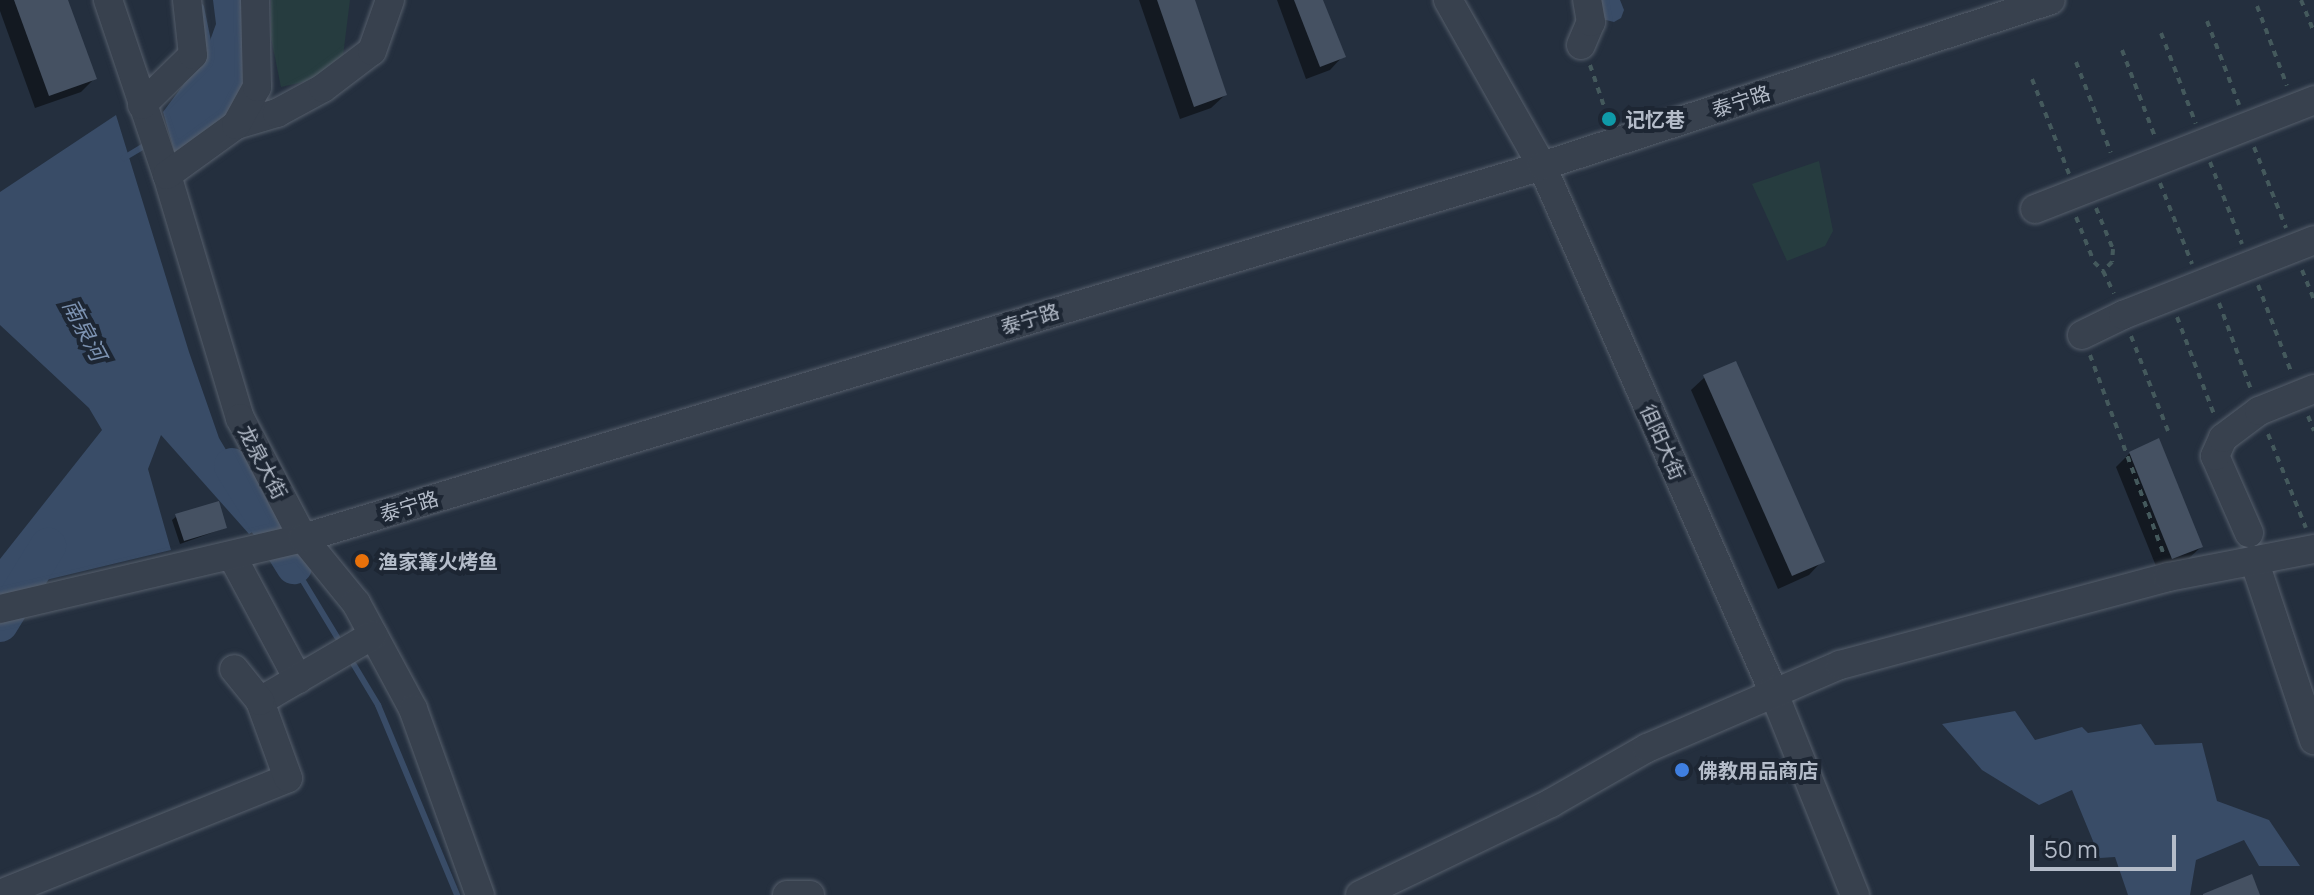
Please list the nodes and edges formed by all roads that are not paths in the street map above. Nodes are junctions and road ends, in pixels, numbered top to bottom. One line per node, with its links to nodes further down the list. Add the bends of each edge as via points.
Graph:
1 (108, 0): 10 (street, 龙泉大街)
2 (187, 0): 10 (street, via 193,55)
3 (255, 0): 11 (street, via 257,87)
4 (390, 0): 11 (street, via 372,51 323,88 277,113)
5 (1448, 0): 12 (street, 徂阳大街)
6 (1587, 0): 8 (street, via 1591,22)
7 (2051, 0): 12 (street, 泰宁路)
8 (1585, 55)
9 (2304, 104): 14 (street)
10 (142, 105): 13 (street, 龙泉大街)
11 (236, 125): 13 (street)
12 (1542, 166): 18 (street, 泰宁路); 26 (street, 徂阳大街)
13 (167, 175): 18 (street, 龙泉大街, via 240,418)
14 (2035, 209)
15 (2304, 244): 16 (street)
16 (2082, 335)
17 (2314, 389): 19 (street, via 2259,411 2223,438 2215,456)
18 (303, 538): 21 (street, 泰宁路); 23 (street, 龙泉大街, via 356,603)
19 (2252, 547): 20 (street); 26 (street, via 2168,577 1840,665); 28 (street)
20 (2314, 549)
21 (232, 556): 22 (street, 泰宁路); 25 (street)
22 (0, 609)
23 (373, 635): 25 (street); 30 (street, 龙泉大街, via 413,709)
24 (234, 669): 27 (street)
25 (298, 679): 27 (street)
26 (1773, 691): 33 (street, via 1647,748 1551,803); 34 (street, 徂阳大街)
27 (260, 701): 29 (street, via 288,778)
28 (2314, 740)
29 (0, 894)
30 (480, 895)
31 (787, 895): 32 (street)
32 (810, 895)
33 (1360, 895)
34 (1855, 895)

